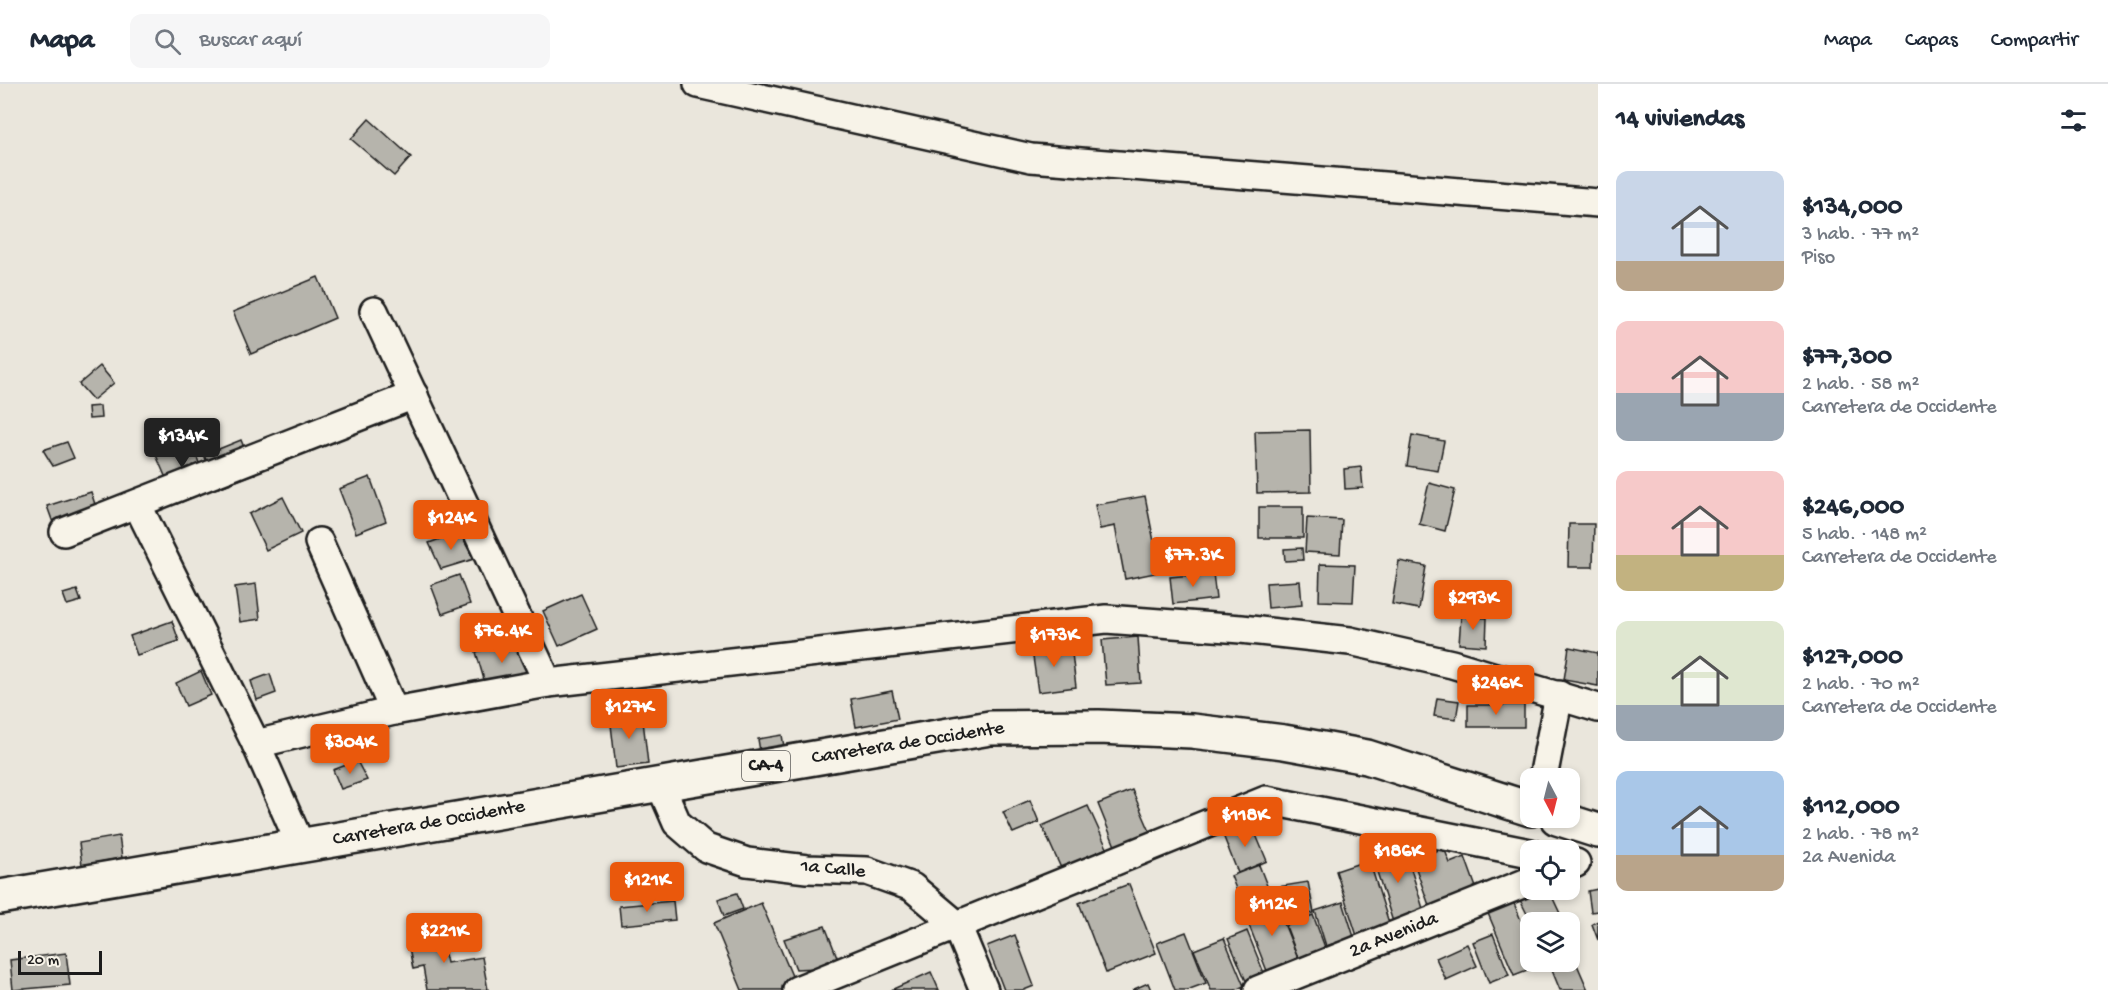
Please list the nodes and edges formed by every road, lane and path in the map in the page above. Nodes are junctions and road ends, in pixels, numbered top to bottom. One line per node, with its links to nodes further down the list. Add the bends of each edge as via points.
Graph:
1 (698, 84): 2 (street, via 1031,158)
2 (1598, 203)
3 (374, 311): 4 (street)
4 (414, 395): 5 (street); 8 (street)
5 (137, 504): 6 (street); 12 (street)
6 (64, 532)
7 (319, 542): 11 (street)
8 (548, 683): 9 (street, via 1106,619 1350,641 1452,664); 11 (street)
9 (1559, 695): 10 (street); 13 (street)
10 (1598, 708)
11 (394, 711): 12 (street)
12 (256, 744): 18 (street)
13 (1545, 768)
14 (660, 784): 15 (main road, Carretera de Occidente / CA-4, via 990,728 1099,727 1192,731 1367,757); 18 (main road, Carretera de Occidente / CA-4); 22 (street, 1a Calle, via 677,823 706,848 747,862 867,871 912,887)
15 (1520, 806)
16 (1580, 825): 17 (main road)
17 (1598, 831)
18 (301, 846): 21 (main road, Carretera de Occidente / CA-4)
19 (1520, 851): 22 (street, via 1266,800)
20 (1520, 885): 25 (street, 2a Avenida)
21 (0, 897)
22 (957, 925): 23 (street); 24 (street, 1a Calle)
23 (797, 990)
24 (984, 990)
25 (1258, 990)

